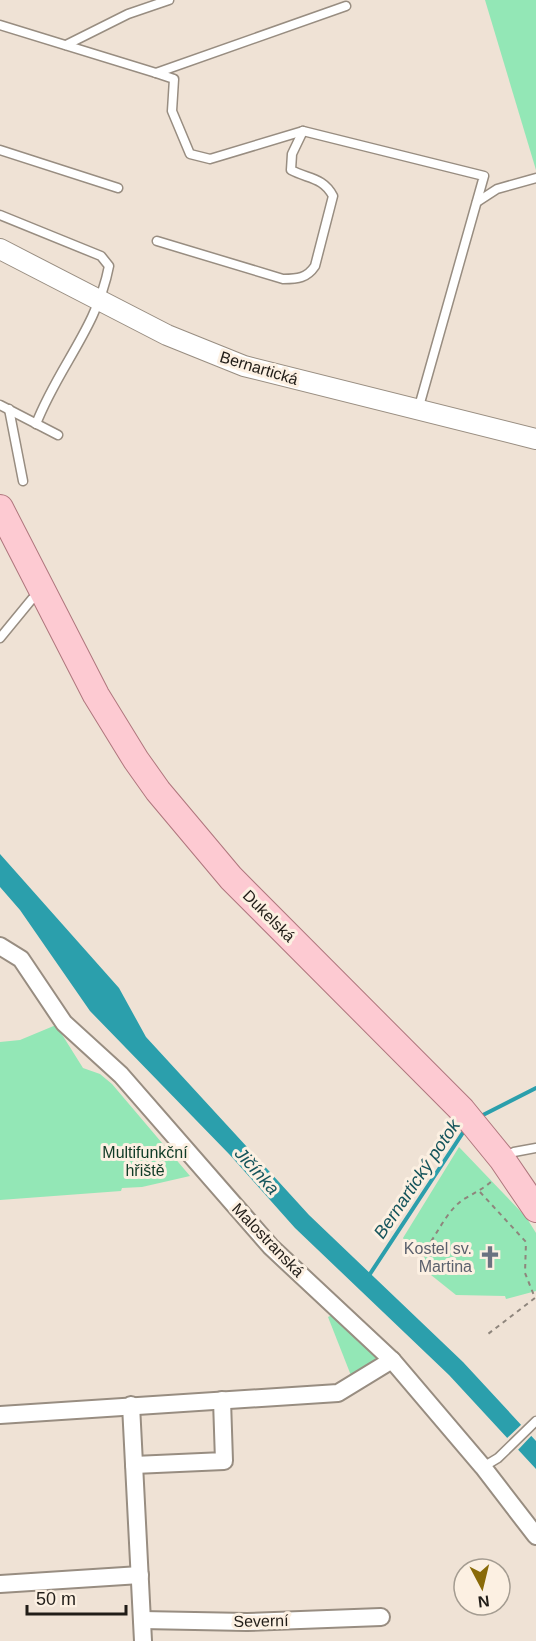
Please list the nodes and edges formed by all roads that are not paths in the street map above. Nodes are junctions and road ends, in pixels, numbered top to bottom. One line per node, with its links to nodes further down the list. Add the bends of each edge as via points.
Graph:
1 (169, 0): 2 (lane)
2 (153, 3): 5 (lane)
3 (346, 6): 6 (lane)
4 (0, 25): 5 (lane)
5 (66, 45): 6 (lane)
6 (156, 74): 7 (lane, via 174,79 172,111 190,154 210,159)
7 (303, 131): 11 (lane, via 484,176); 13 (lane, via 292,154 291,170 314,177 333,196 310,274 284,279)
8 (0, 150): 10 (lane)
9 (536, 178): 11 (lane, via 497,189)
10 (118, 189)
11 (477, 202): 17 (lane)
12 (0, 215): 15 (lane, via 101,256 109,266)
13 (157, 241)
14 (0, 249): 15 (street, Bernartická)
15 (100, 301): 17 (street, Bernartická, via 167,335 244,366); 18 (lane, via 82,341 44,402)
16 (4, 407): 18 (lane); 21 (lane)
17 (418, 410): 20 (street, Bernartická)
18 (36, 424): 19 (lane)
19 (58, 435)
20 (536, 439)
21 (23, 481)
22 (0, 508): 23 (main road, Dukelská)
23 (43, 594): 24 (lane, via 32,599); 27 (main road, Dukelská, via 115,728 181,821 231,878 462,1110 478,1129)
24 (0, 638)
25 (0, 946): 29 (street, Malostranská, via 21,959 64,1023 121,1075 271,1247)
26 (536, 1148): 27 (lane, via 514,1152)
27 (499, 1167): 28 (main road, Dukelská)
28 (536, 1209)
29 (392, 1360): 30 (street, via 338,1394); 35 (street, Malostranská)
30 (222, 1400): 31 (street); 34 (street, via 224,1461)
31 (131, 1405): 32 (street); 34 (street)
32 (0, 1415)
33 (536, 1421): 35 (lane, via 498,1458)
34 (134, 1465): 37 (street)
35 (483, 1467): 36 (street, Malostranská)
36 (536, 1536)
37 (140, 1575): 38 (street); 40 (street)
38 (0, 1584)
39 (381, 1617): 40 (street, Severní, via 247,1622)
40 (142, 1620): 41 (street)
41 (142, 1641)

